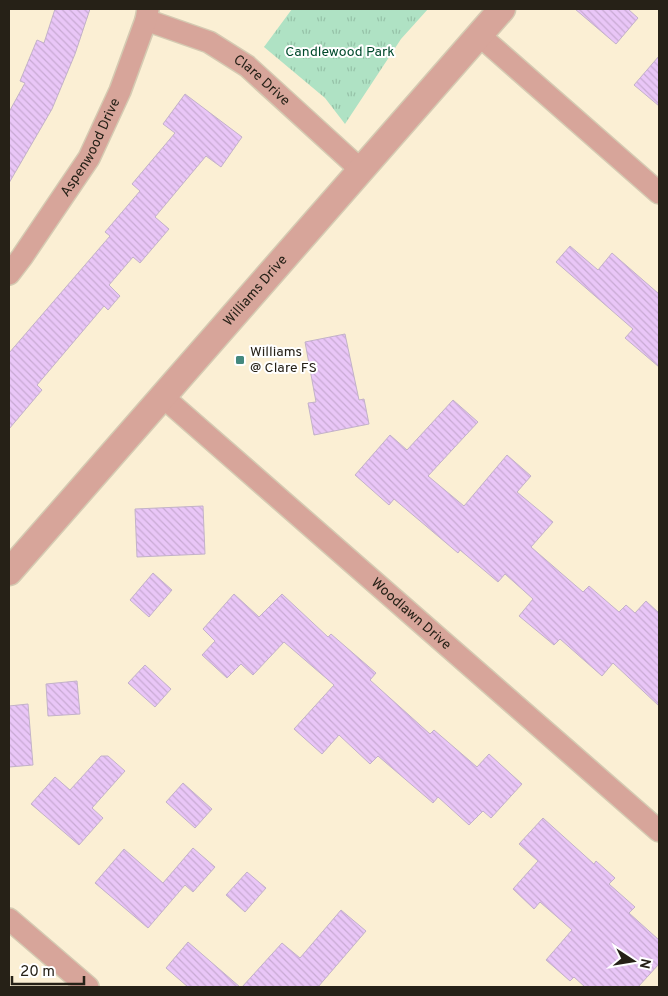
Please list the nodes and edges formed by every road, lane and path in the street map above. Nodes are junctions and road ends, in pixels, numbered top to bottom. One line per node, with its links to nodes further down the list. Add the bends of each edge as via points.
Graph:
1 (502, 9): 3 (street, Williams Drive)
2 (147, 14): 4 (street, Clare Drive, via 209,42 247,66); 6 (street, Aspenwood Drive, via 120,91 89,158)
3 (479, 35): 4 (street, Williams Drive); 5 (street)
4 (361, 170): 7 (street, Williams Drive)
5 (659, 193)
6 (9, 274)
7 (162, 396): 8 (street, Williams Drive); 9 (street, Woodlawn Drive)
8 (9, 572)
9 (659, 831)
10 (9, 919): 11 (street)
11 (88, 987)

